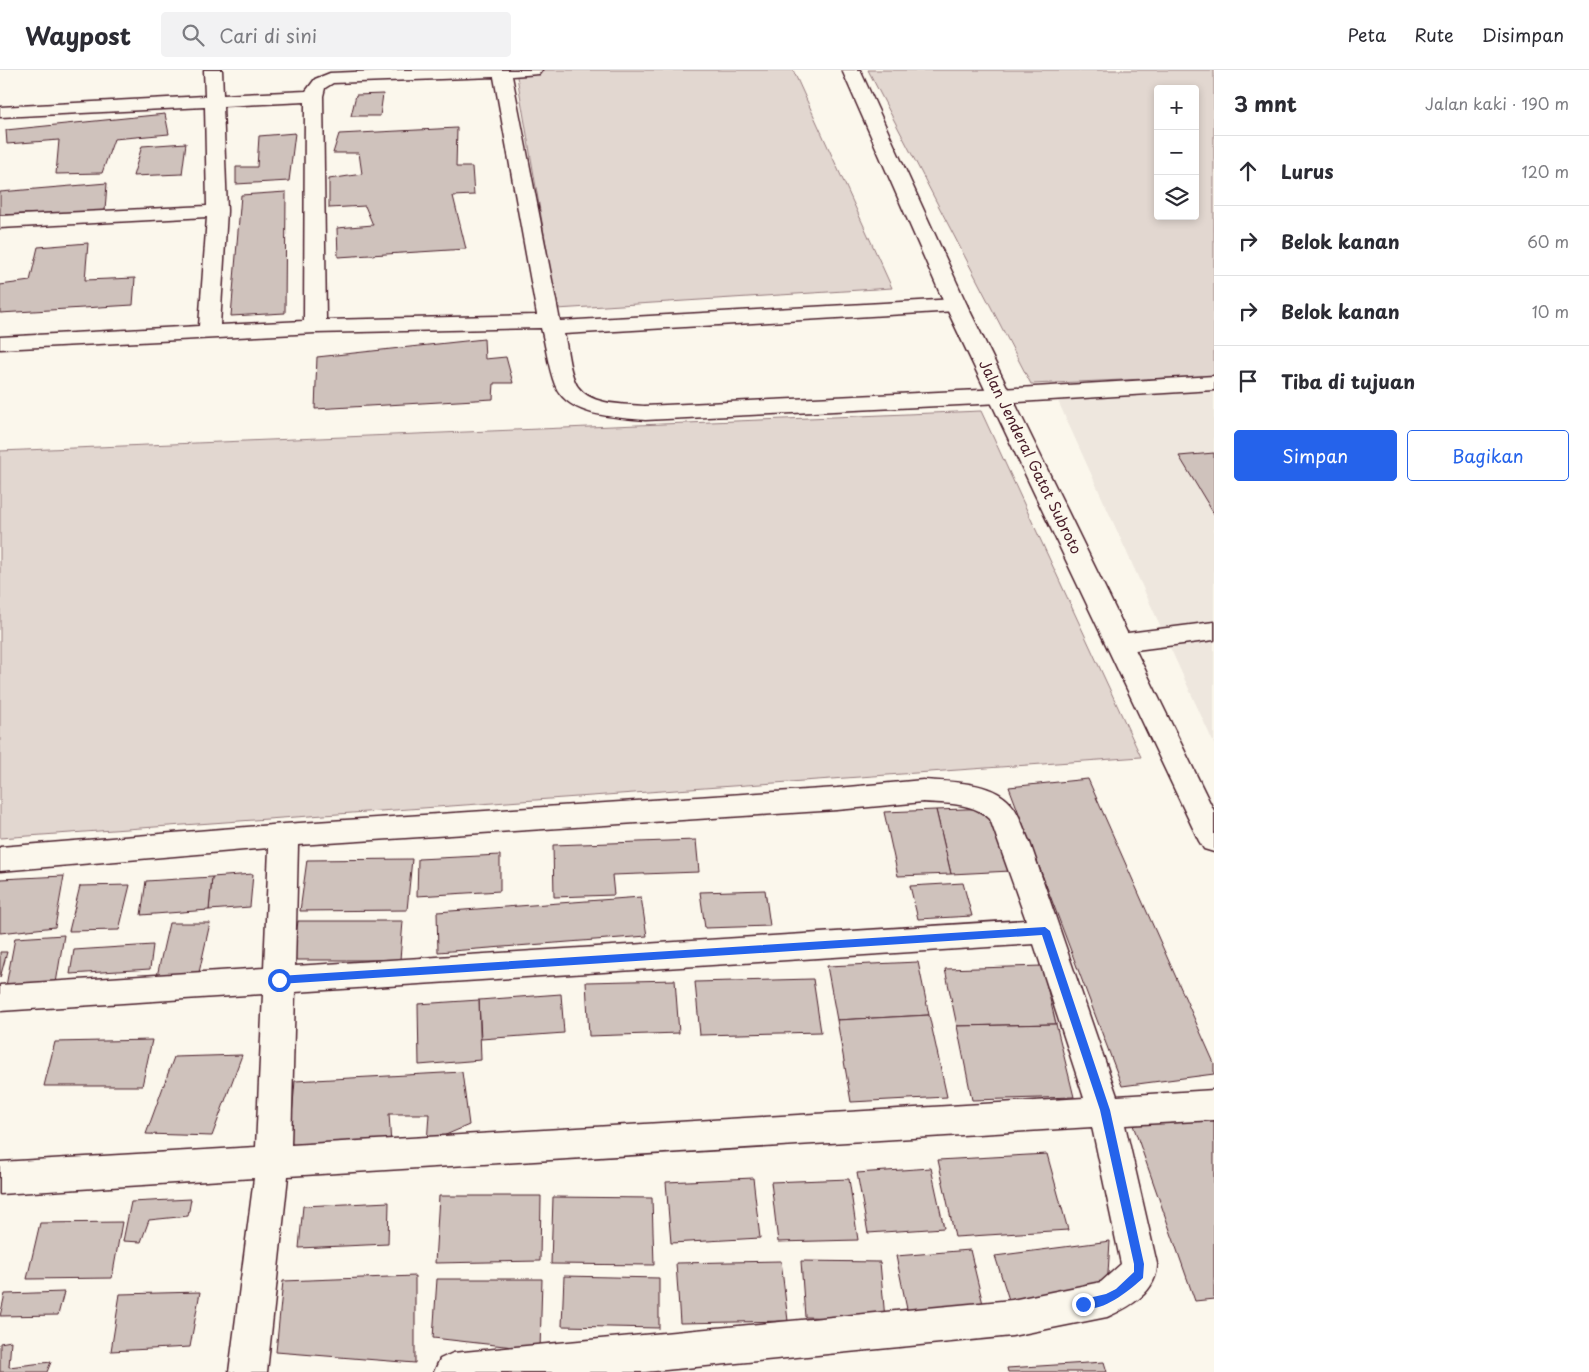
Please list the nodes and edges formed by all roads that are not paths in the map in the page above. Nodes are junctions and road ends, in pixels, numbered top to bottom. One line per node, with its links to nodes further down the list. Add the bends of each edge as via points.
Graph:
1 (214, 70): 6 (main road)
2 (533, 70): 4 (main road)
3 (850, 70): 10 (main road, Jalan Jenderal Gatot Subroto)
4 (502, 72): 5 (main road, via 330,78 320,82); 11 (main road)
5 (314, 96): 6 (main road); 12 (main road)
6 (214, 100): 7 (main road); 8 (main road)
7 (0, 112)
8 (217, 211): 9 (main road); 13 (main road)
9 (0, 222)
10 (956, 305): 11 (main road); 16 (main road, Jalan Jenderal Gatot Subroto)
11 (550, 325): 12 (main road); 16 (main road, via 567,389 581,400 604,409 645,412)
12 (315, 327): 13 (main road)
13 (209, 332): 14 (main road)
14 (0, 343)
15 (1214, 383): 16 (main road)
16 (1001, 396): 18 (main road, Jalan Jenderal Gatot Subroto)
17 (1214, 631): 18 (main road)
18 (1120, 643): 20 (main road, Jalan Jenderal Gatot Subroto)
19 (284, 835): 21 (main road); 22 (main road, via 837,799 923,790 961,794 990,801 1002,813); 23 (main road)
20 (1214, 841)
21 (0, 859)
22 (1045, 931): 23 (main road); 26 (main road)
23 (279, 980): 24 (main road); 27 (main road)
24 (0, 998)
25 (1214, 1105): 26 (main road)
26 (1105, 1110): 27 (main road); 30 (main road, via 1139,1264 1139,1274 1107,1299 1012,1318)
27 (273, 1161): 28 (main road); 29 (main road)
28 (0, 1178)
29 (248, 1372)
30 (452, 1372)

